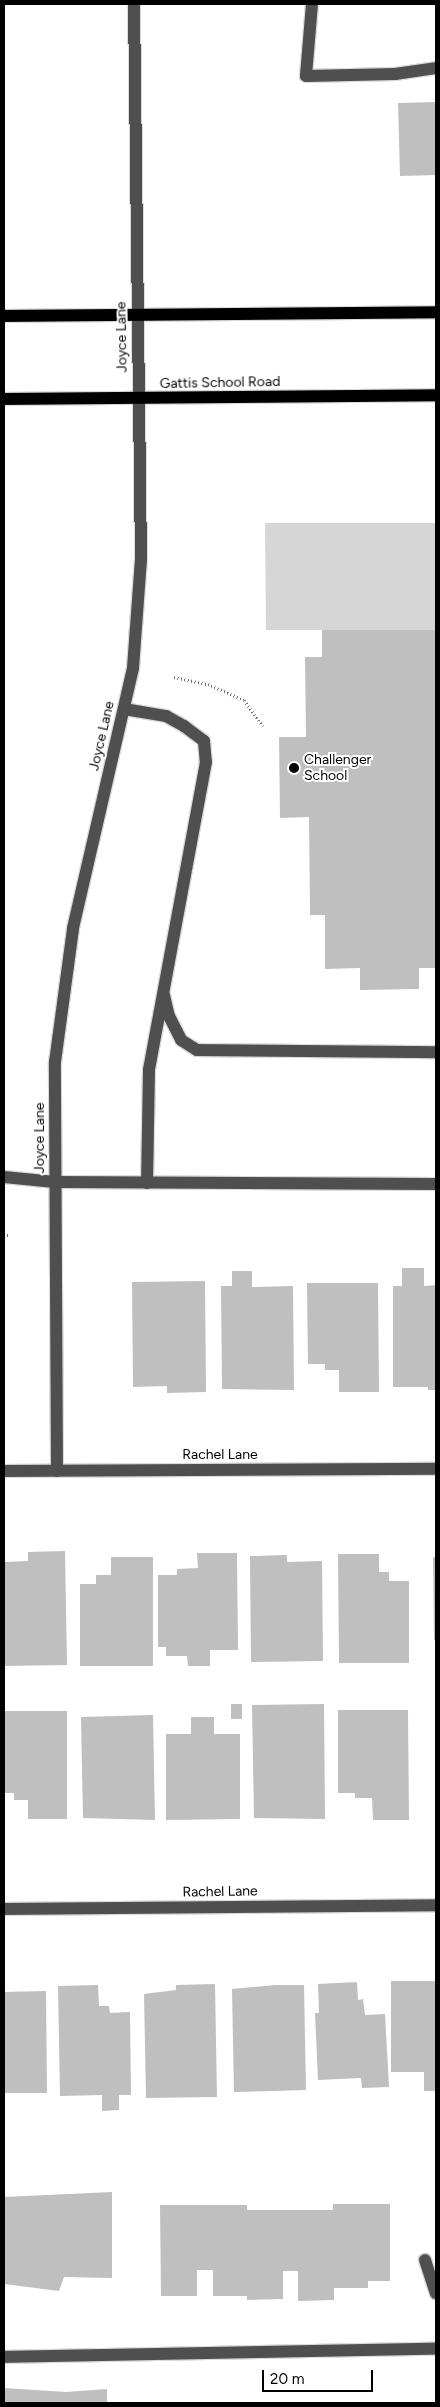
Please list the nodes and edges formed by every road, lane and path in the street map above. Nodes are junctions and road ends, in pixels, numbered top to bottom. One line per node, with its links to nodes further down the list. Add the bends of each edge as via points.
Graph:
1 (134, 4): 5 (street, Joyce Lane)
2 (312, 4): 3 (street, via 306,76 395,74)
3 (436, 68)
4 (436, 312): 5 (main road)
5 (136, 314): 6 (main road); 9 (street, Joyce Lane)
6 (4, 316)
7 (436, 395): 9 (main road, Gattis School Road)
8 (4, 399): 9 (main road, Gattis School Road)
9 (138, 399): 11 (street, Joyce Lane, via 141,560 133,668)
10 (174, 677): 12 (path, via 208,684 244,700)
11 (124, 709): 13 (street, via 166,716 204,741 206,762); 16 (street, Joyce Lane, via 73,928 54,1062)
12 (263, 726)
13 (163, 988): 14 (street, via 169,1016 181,1040 197,1050); 17 (street, via 149,1070)
14 (436, 1052)
15 (4, 1177): 16 (street)
16 (55, 1182): 17 (street); 22 (street, Joyce Lane)
17 (147, 1183): 18 (street)
18 (436, 1184)
19 (4, 1236): 20 (path)
20 (9, 1236)
21 (436, 1469): 22 (street, Rachel Lane)
22 (57, 1471): 23 (street, Rachel Lane)
23 (4, 1472)
24 (436, 1905): 25 (street, Rachel Lane)
25 (4, 1909)
26 (425, 2260): 27 (street)
27 (436, 2293)
28 (436, 2349): 29 (street)
29 (4, 2357)

